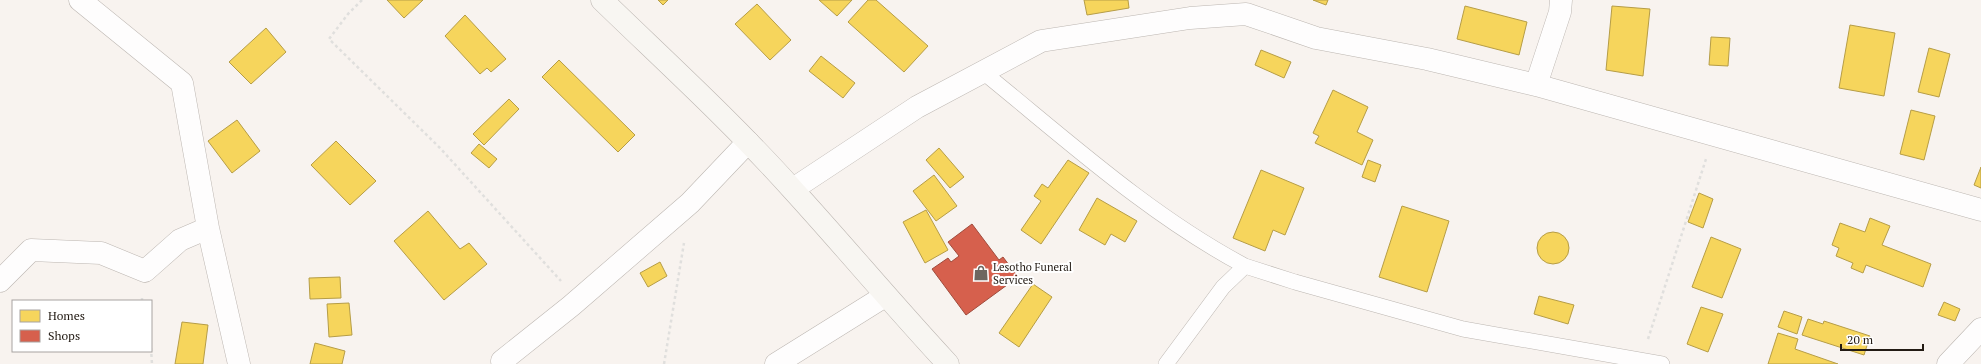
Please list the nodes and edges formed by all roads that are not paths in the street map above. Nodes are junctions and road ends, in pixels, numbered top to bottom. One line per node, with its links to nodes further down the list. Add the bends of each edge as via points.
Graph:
1 (80, 0): 10 (street, via 182,84)
2 (602, 0): 7 (main road)
3 (1561, 0): 6 (street, via 1560,12)
4 (1251, 7): 5 (street, via 1041,42); 6 (street, via 1316,38 1427,59)
5 (983, 72): 8 (street, via 917,107); 11 (lane, via 1116,181 1207,246)
6 (1536, 85): 9 (street)
7 (748, 142): 8 (main road); 15 (street, via 690,203)
8 (793, 190): 13 (main road)
9 (1981, 210)
10 (208, 228): 12 (street, via 180,240 145,271 101,253 31,250); 16 (street)
11 (1246, 266): 19 (lane, via 1223,287); 20 (lane, via 1463,329)
12 (0, 281)
13 (885, 296): 17 (street); 18 (main road)
14 (1981, 329): 21 (street)
15 (502, 361)
16 (239, 364)
17 (776, 364)
18 (948, 364)
19 (1166, 364)
20 (1662, 364)
21 (1948, 364)

